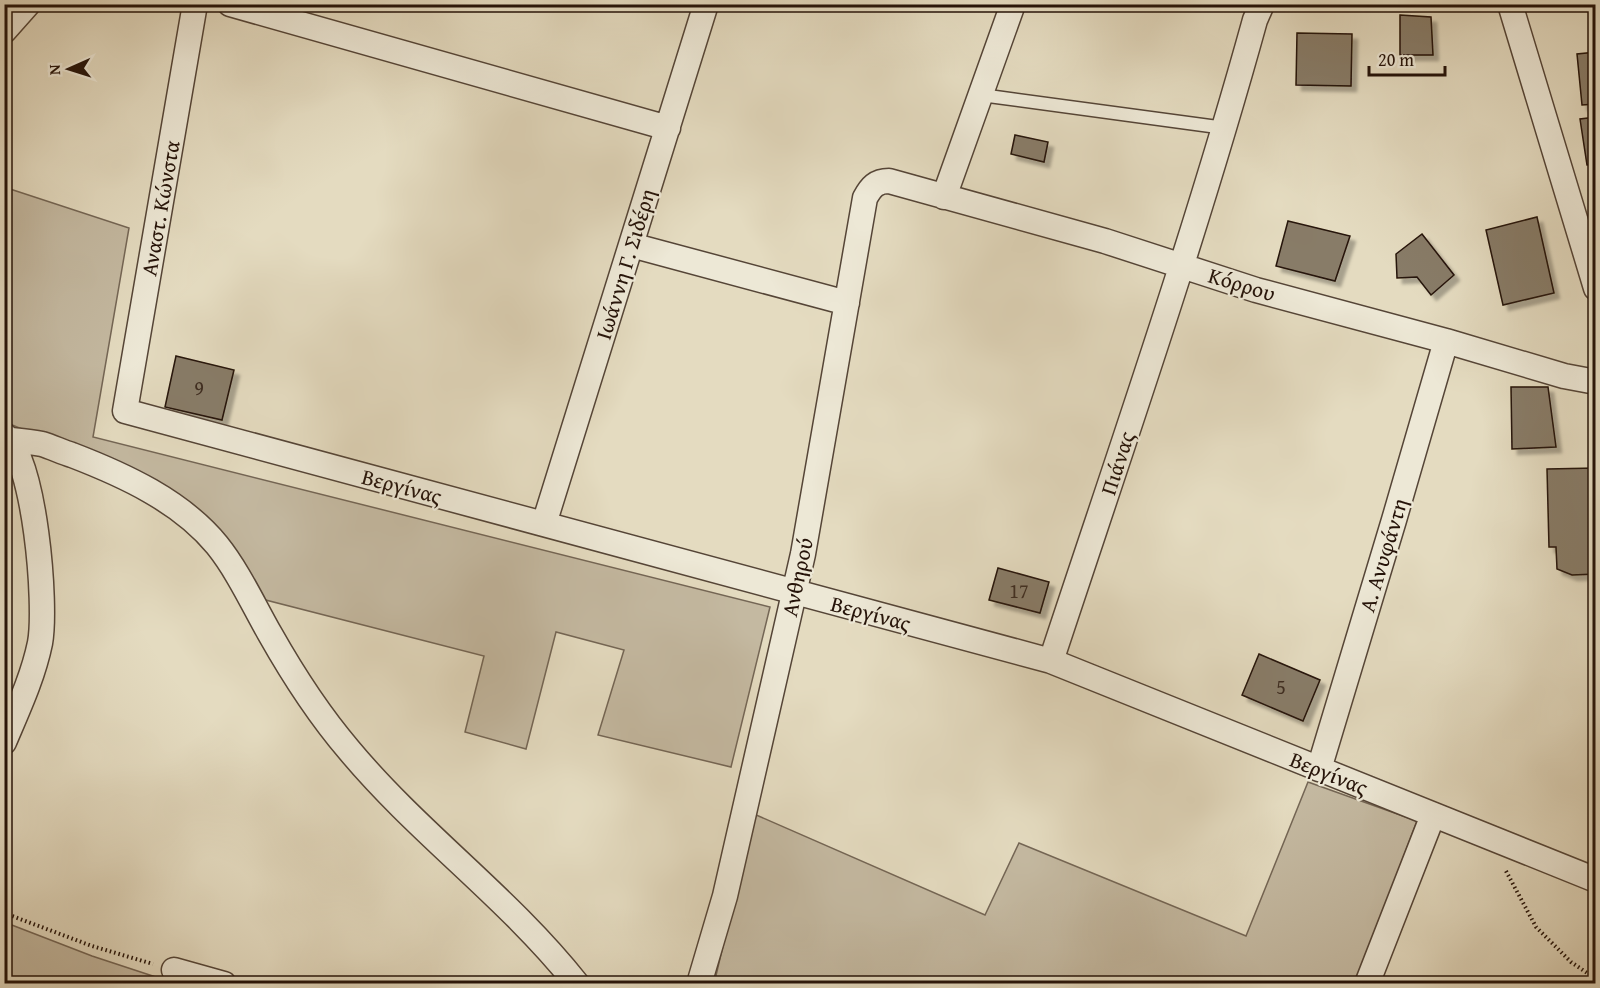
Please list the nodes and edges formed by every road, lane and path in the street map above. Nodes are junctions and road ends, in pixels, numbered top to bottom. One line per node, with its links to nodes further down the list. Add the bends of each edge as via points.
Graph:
1 (28, 4): 8 (street)
2 (195, 4): 20 (street, Αναστ. Κώνστα)
3 (230, 4): 10 (street)
4 (706, 4): 10 (street, Ιωάννη Γ. Σιδέρη)
5 (1013, 4): 9 (street)
6 (1262, 4): 11 (street, Πιάνας)
7 (1510, 4): 16 (street)
8 (4, 31)
9 (981, 95): 11 (lane); 13 (street)
10 (668, 128): 14 (street, Ιωάννη Γ. Σιδέρη)
11 (1225, 128): 15 (street, Πιάνας)
12 (889, 181): 13 (street, Κόρρου); 17 (street, Ανθηρού, via 880,181 870,188 865,198)
13 (944, 197): 15 (street, Κόρρου)
14 (631, 245): 17 (street); 22 (street, Ιωάννη Γ. Σιδέρη)
15 (1182, 266): 18 (street, Κόρρου); 24 (street, Πιάνας)
16 (1596, 288)
17 (847, 303): 23 (street, Ανθηρού)
18 (1446, 341): 19 (street, Κόρρου); 26 (street, Α. Ανυφάντη)
19 (1596, 382)
20 (125, 411): 22 (street, Βεργίνας)
21 (8, 437): 25 (street, via 23,471 37,530 42,597 40,641 27,688); 34 (street, via 42,444 99,465 185,514 217,545 288,666 348,750 506,905)
22 (544, 524): 23 (street, Βεργίνας)
23 (794, 592): 24 (street, Βεργίνας); 35 (street, Ανθηρού, via 725,896)
24 (1051, 661): 26 (street, Βεργίνας)
25 (4, 742)
26 (1318, 769): 27 (street, Βεργίνας)
27 (1433, 815): 28 (street, Βεργίνας); 36 (street)
28 (1490, 838): 29 (street, Βεργίνας); 32 (path, via 1536,927 1571,962)
29 (1596, 880)
30 (4, 914): 31 (path)
31 (174, 970): 33 (street)
32 (1596, 979)
33 (224, 984)
34 (577, 984)
35 (699, 984)
36 (1367, 984)

